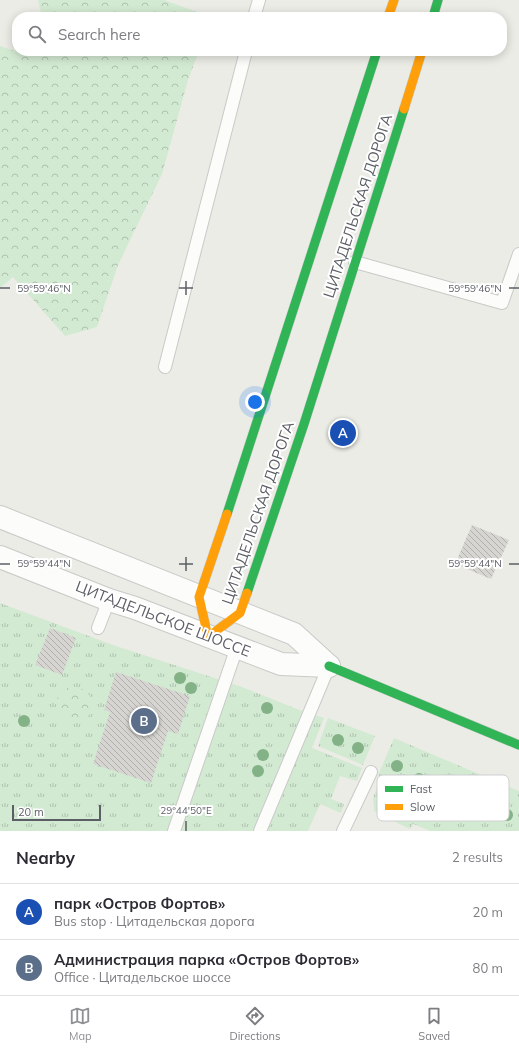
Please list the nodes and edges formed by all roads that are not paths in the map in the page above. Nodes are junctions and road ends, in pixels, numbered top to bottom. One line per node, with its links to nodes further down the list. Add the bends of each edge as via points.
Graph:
1 (259, 0): 4 (lane)
2 (394, 0): 5 (street)
3 (438, 0): 6 (street)
4 (255, 12)
5 (390, 12)
6 (434, 12)
7 (245, 56): 12 (lane)
8 (375, 56): 15 (street, ЦИТАДЕЛЬСКАЯ ДОРОГА)
9 (420, 56): 11 (street, ЦИТАДЕЛЬСКАЯ ДОРОГА)
10 (519, 254): 11 (lane, via 502,303)
11 (355, 262): 17 (street, ЦИТАДЕЛЬСКАЯ ДОРОГА)
12 (165, 367)
13 (0, 517): 15 (street, ЦИТАДЕЛЬСКОЕ ШОССЕ)
14 (0, 557): 16 (street, ЦИТАДЕЛЬСКОЕ ШОССЕ)
15 (199, 597): 17 (street, ЦИТАДЕЛЬСКОЕ ШОССЕ); 19 (street, ЦИТАДЕЛЬСКАЯ ДОРОГА)
16 (109, 600): 18 (lane); 19 (street, ЦИТАДЕЛЬСКОЕ ШОССЕ)
17 (240, 613): 19 (street, ЦИТАДЕЛЬСКАЯ ДОРОГА); 21 (street, ЦИТАДЕЛЬСКОЕ ШОССЕ, via 294,634)
18 (98, 628)
19 (208, 637): 20 (street, ЦИТАДЕЛЬСКОЕ ШОССЕ)
20 (237, 647): 21 (street, ЦИТАДЕЛЬСКОЕ ШОССЕ, via 281,664); 24 (lane)
21 (329, 666): 22 (street, ЦИТАДЕЛЬСКОЕ ШОССЕ); 25 (lane)
22 (519, 745)
23 (371, 772): 26 (lane)
24 (174, 831)
25 (260, 831)
26 (343, 831)

